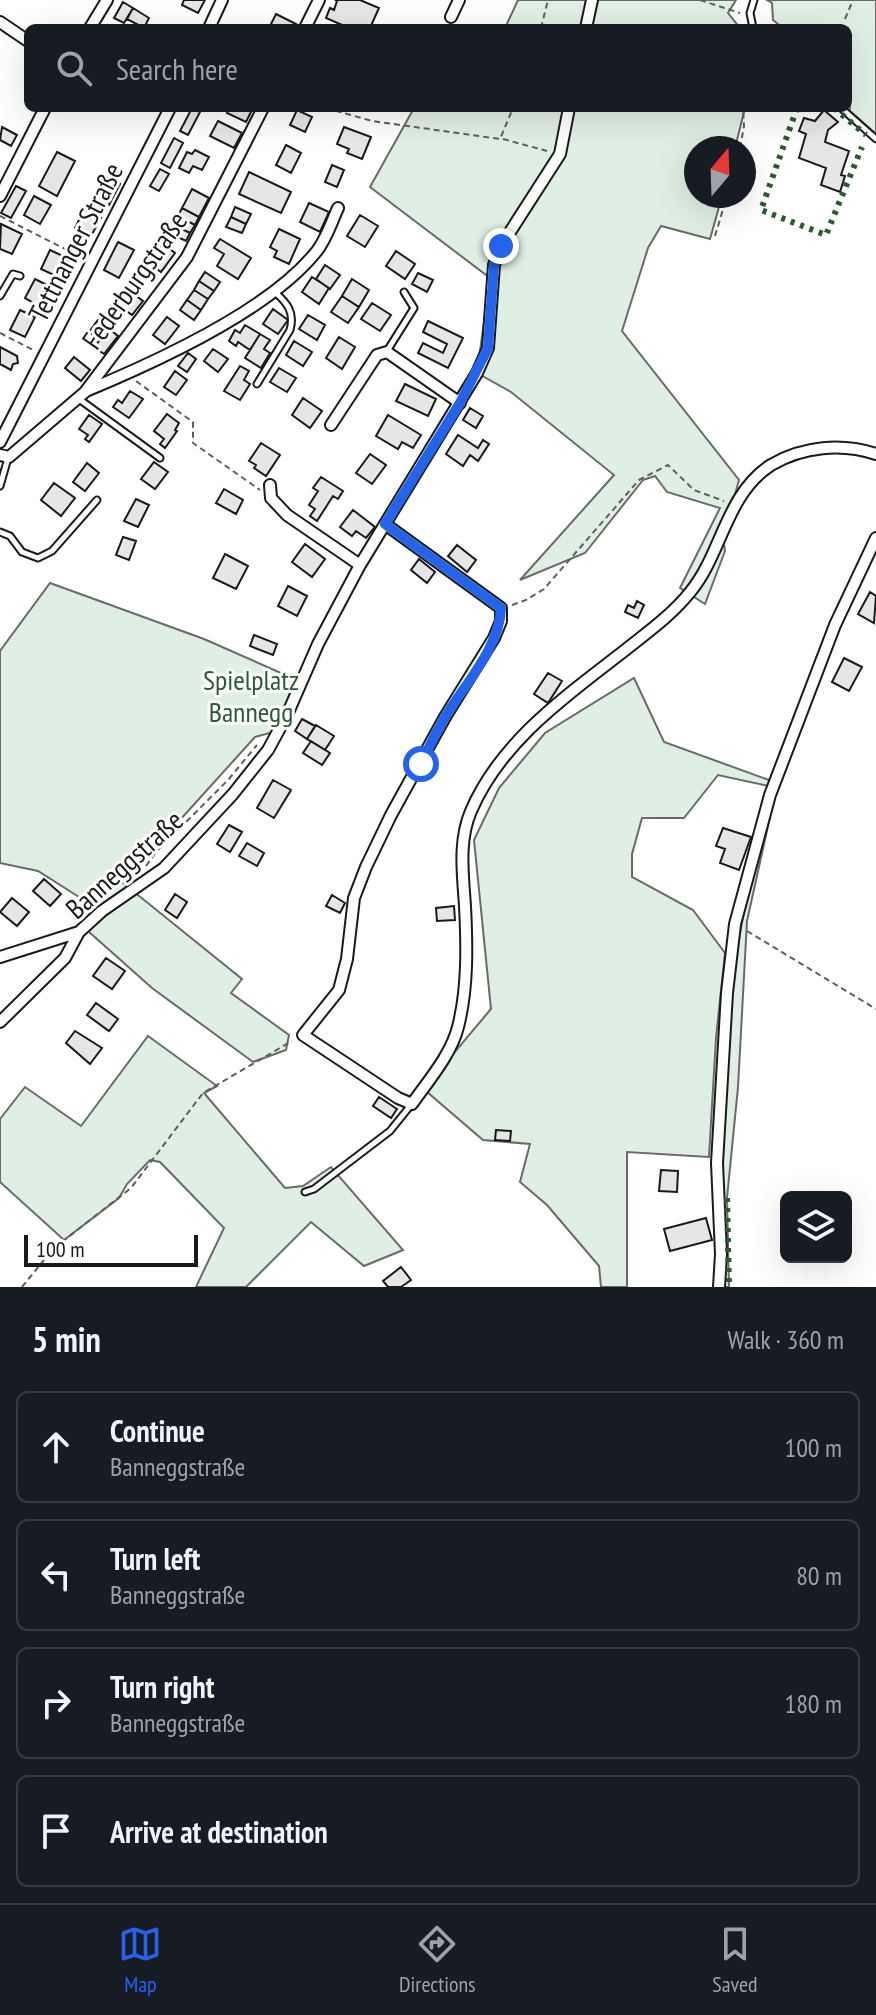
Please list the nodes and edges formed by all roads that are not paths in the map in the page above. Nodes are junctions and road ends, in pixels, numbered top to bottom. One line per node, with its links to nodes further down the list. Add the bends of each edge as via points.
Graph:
1 (107, 0): 9 (street)
2 (222, 0): 10 (street)
3 (319, 0): 11 (street)
4 (459, 0): 7 (street)
5 (592, 0): 12 (street)
6 (754, 0): 13 (lane)
7 (451, 17)
8 (0, 22): 14 (street)
9 (92, 24)
10 (211, 24)
11 (307, 24)
12 (587, 24)
13 (752, 24)
14 (24, 38)
15 (43, 112): 21 (street)
16 (167, 112): 32 (street, Tettnanger Straße)
17 (261, 112): 29 (street, Federburgstraße, via 187,257)
18 (568, 112): 30 (street, Banneggstraße, via 560,154 501,246 494,265 488,348)
19 (846, 112): 20 (lane)
20 (876, 139)
21 (0, 196)
22 (338, 208): 24 (street, Federburgstraße, via 317,251)
23 (20, 276): 26 (lane, via 13,274)
24 (274, 291): 28 (lane, via 288,304 293,321); 29 (street, Federburgstraße, via 218,328)
25 (404, 292): 27 (lane, via 414,308)
26 (0, 296)
27 (387, 352): 30 (street); 31 (street, via 377,355)
28 (257, 384)
29 (81, 395): 34 (street, Federburgstraße); 35 (lane)
30 (460, 403): 39 (street, Banneggstraße)
31 (331, 425)
32 (0, 442)
33 (876, 454): 46 (street, via 835,446 770,466 737,503 695,587 674,612 551,707 499,764 470,813 462,840 466,967 458,1027)
34 (4, 456): 37 (lane)
35 (160, 458)
36 (270, 485): 42 (street, via 271,498 287,515)
37 (0, 486)
38 (97, 500): 40 (lane, via 52,551 38,558 22,552)
39 (385, 524): 42 (street, Banneggstraße); 46 (street, via 501,608 494,638 445,717 366,867 354,898 339,990 303,1035)
40 (0, 532)
41 (876, 538): 48 (street, via 835,625 770,795 735,924 717,1163)
42 (360, 565): 43 (street, Banneggstraße, via 287,715 233,794 164,868)
43 (79, 932): 44 (street); 45 (street, Banneggstraße, via 65,958)
44 (0, 957)
45 (0, 1022)
46 (412, 1104): 47 (lane, via 390,1131)
47 (305, 1192)
48 (719, 1287)

